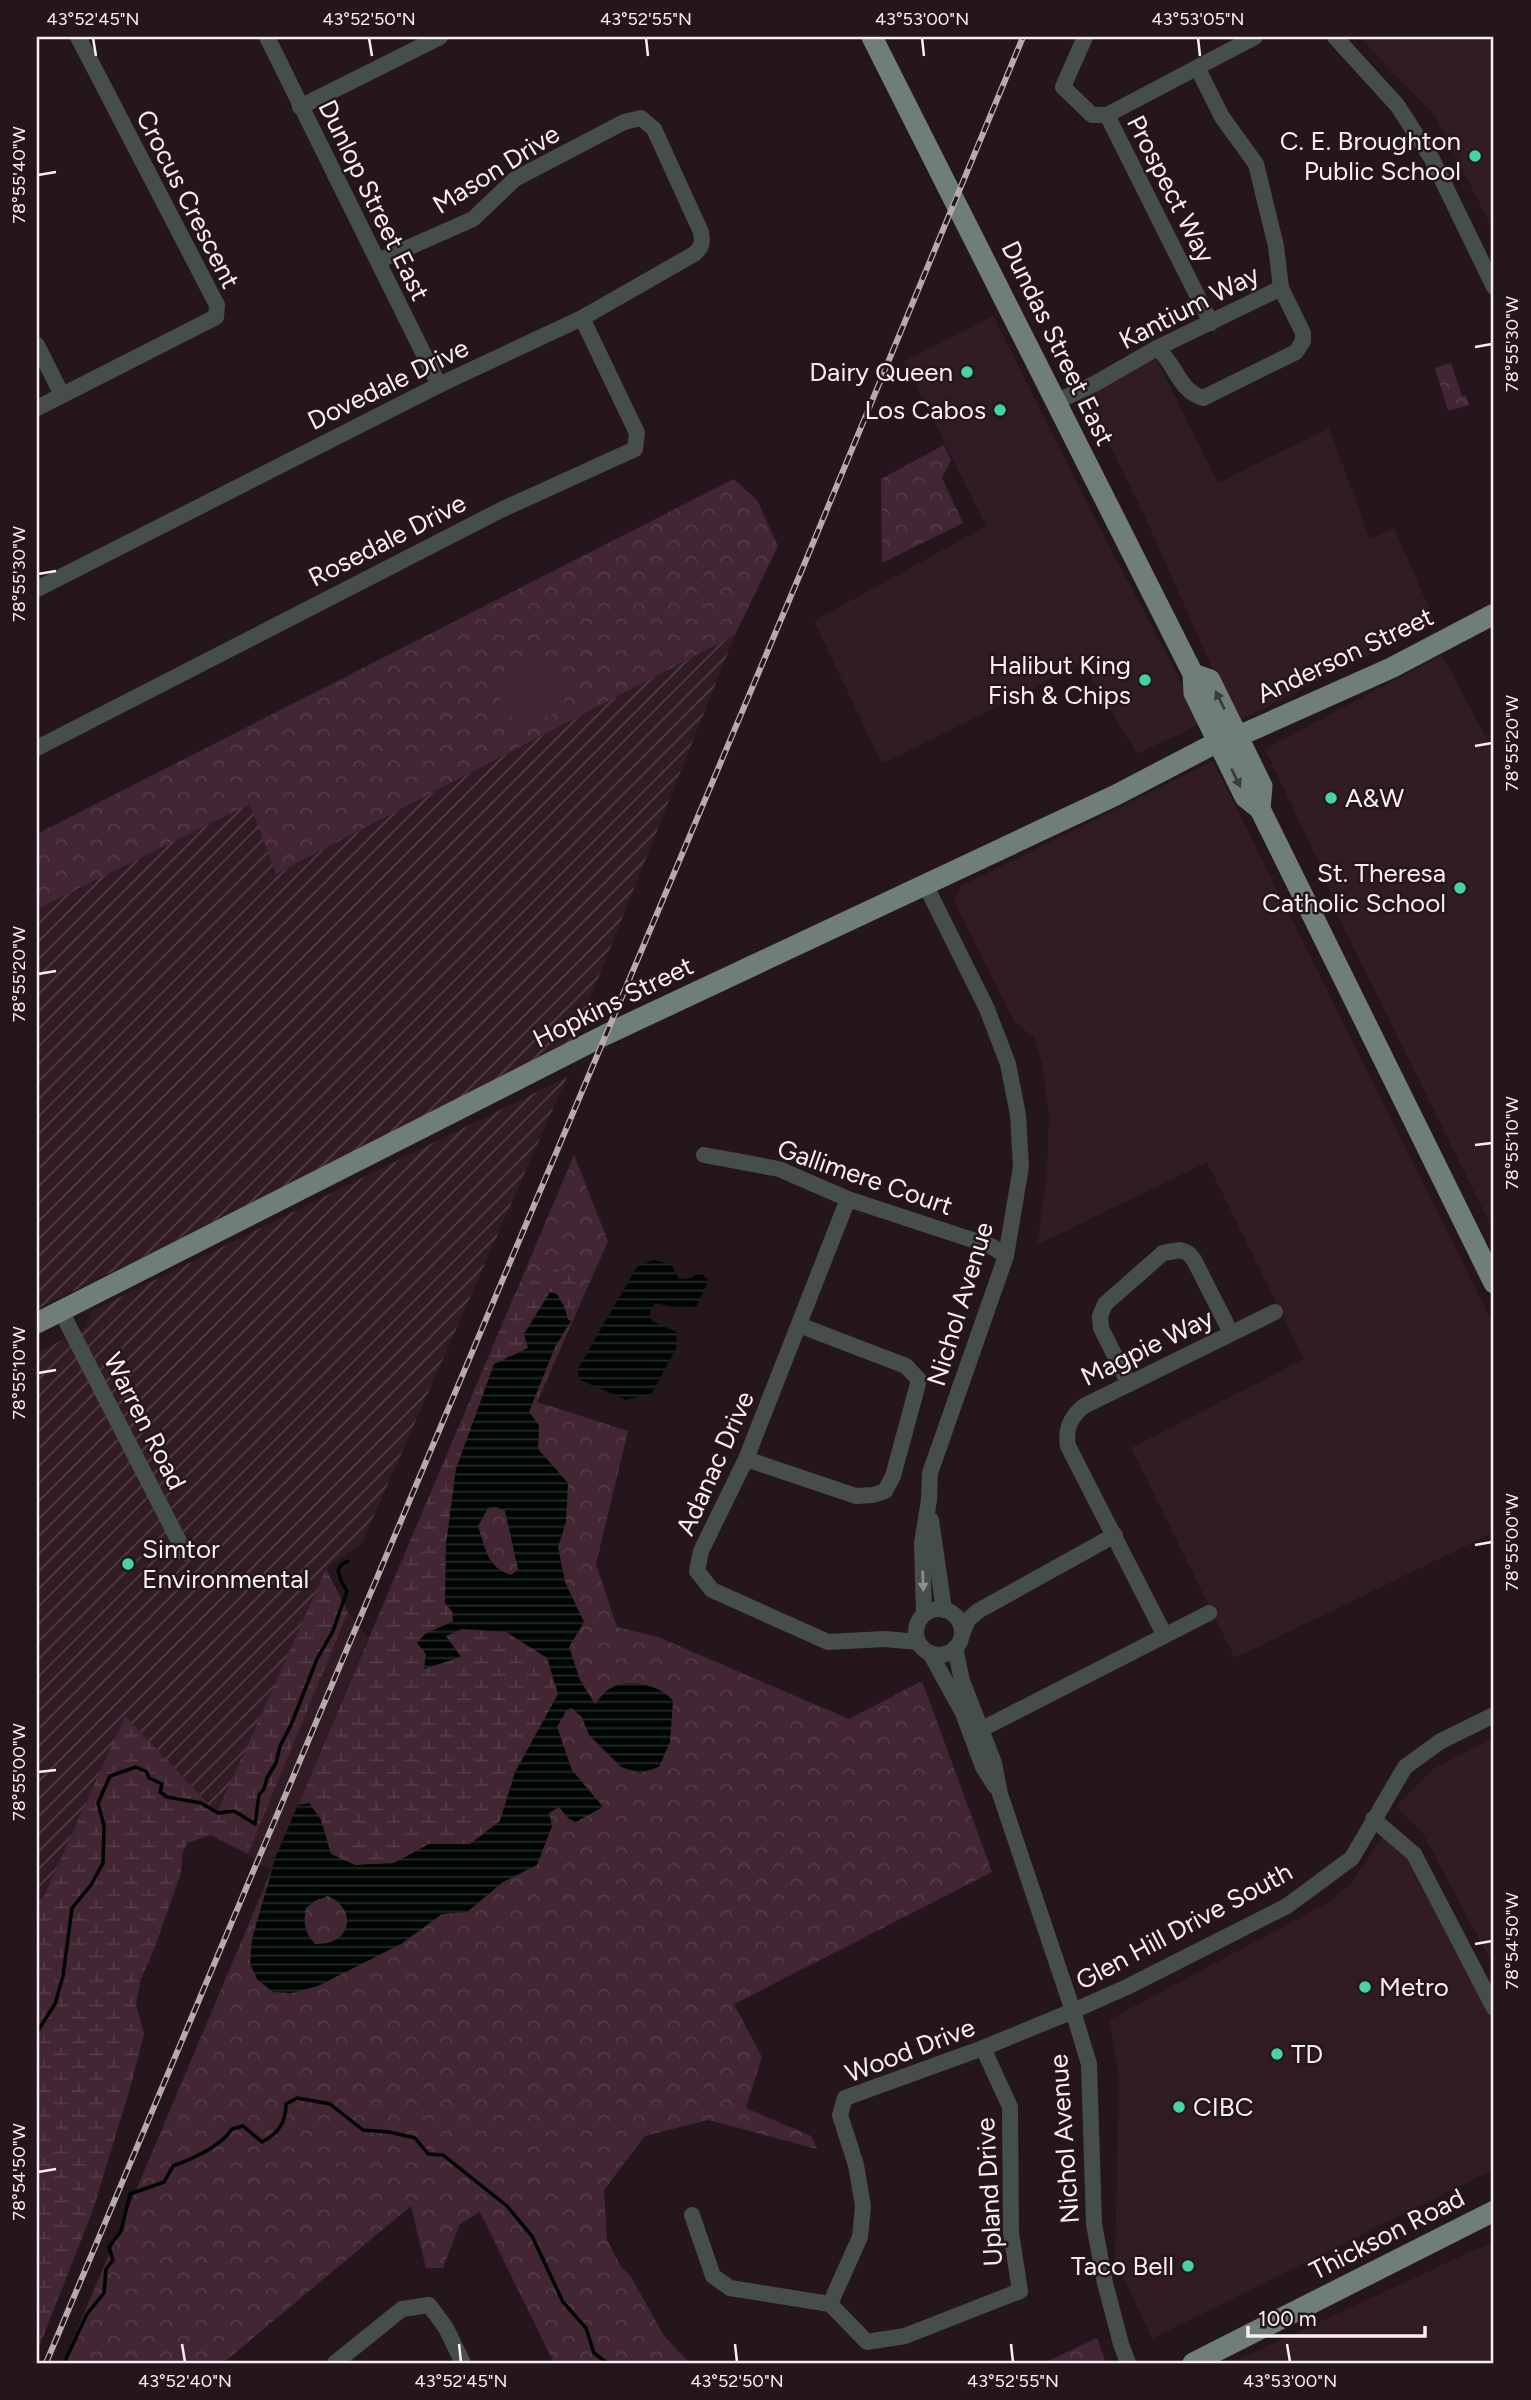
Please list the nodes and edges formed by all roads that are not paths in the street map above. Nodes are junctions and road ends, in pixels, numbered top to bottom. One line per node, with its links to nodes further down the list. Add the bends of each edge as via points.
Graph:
1 (78, 37): 20 (street, Crocus Crescent, via 217,304 216,317)
2 (267, 37): 9 (street, Dunlop Street East)
3 (440, 37): 9 (street)
4 (872, 37): 21 (main road, Dundas Street East)
5 (1085, 37): 10 (street, via 1063,87 1093,115)
6 (1255, 37): 8 (street)
7 (1335, 37): 13 (street, via 1397,105 1432,159)
8 (1198, 69): 10 (street); 14 (street, Kantium Way, via 1222,117 1256,164)
9 (300, 107): 12 (street, Dunlop Street East)
10 (1107, 115): 16 (street, Prospect Way)
11 (682, 189): 12 (street, Mason Drive, via 654,130 647,121 634,119 515,179 473,219); 15 (street, Dovedale Drive, via 701,232 698,251)
12 (378, 261): 19 (street, Dunlop Street East)
13 (1494, 287)
14 (1281, 288): 16 (street, Kantium Way); 18 (street, via 1302,327 1303,341 1296,352 1261,370 1203,398 1191,394)
15 (582, 318): 19 (street, Dovedale Drive); 26 (street, Rosedale Drive, via 636,433 635,449 501,510)
16 (1211, 323): 18 (street, Kantium Way)
17 (37, 345): 20 (street)
18 (1157, 348): 21 (street, Kantium Way)
19 (439, 385): 23 (street, Dovedale Drive)
20 (62, 395): 22 (street, Crocus Crescent)
21 (1056, 402): 25 (main road, Dundas Street East, via 1193,674 1194,693)
22 (37, 408)
23 (37, 589)
24 (1494, 614): 25 (main road, Anderson Street, via 1391,668)
25 (1228, 739): 27 (main road, Hopkins Street); 31 (main road, Dundas Street East, via 1245,797 1260,809)
26 (37, 748)
27 (926, 886): 30 (street, Nichol Avenue, via 1008,1064 1018,1115 1021,1167); 32 (main road, Hopkins Street, via 605,1035)
28 (704, 1155): 29 (street, Gallimere Court, via 779,1169)
29 (848, 1199): 30 (street, Gallimere Court, via 991,1246); 35 (street, Adanac Drive)
30 (1006, 1256): 39 (street, Nichol Avenue, via 930,1473)
31 (1494, 1283)
32 (61, 1311): 34 (main road, Hopkins Street); 41 (street, Warren Road)
33 (1275, 1312): 36 (street, Magpie Way)
34 (37, 1323)
35 (799, 1325): 38 (street, Adanac Drive); 38 (street, via 906,1366 919,1380 893,1476 885,1491 856,1496)
36 (1231, 1333): 37 (street, Magpie Way); 37 (street, via 1194,1260 1180,1250 1163,1252 1108,1301 1100,1317 1103,1333)
37 (1129, 1384): 40 (street, Magpie Way, via 1079,1409 1066,1432 1068,1446)
38 (746, 1459): 45 (street, Adanac Drive, via 701,1551 697,1571 712,1590 828,1642)
39 (929, 1500): 42 (street, Nichol Avenue); 45 (street, Nichol Avenue, one-way to 45, via 922,1543)
40 (1115, 1535): 43 (street); 46 (street, Magpie Way)
41 (185, 1553)
42 (948, 1611): 43 (street); 45 (street, via 934,1610); 47 (street, via 960,1625)
43 (978, 1611): 47 (street, via 968,1620)
44 (1209, 1613): 46 (street)
45 (922, 1634): 47 (street, via 943,1655); 50 (street, Nichol Avenue)
46 (1164, 1634): 49 (street)
47 (959, 1641): 49 (street, Nichol Avenue, via 962,1681)
48 (1494, 1715): 51 (street, Glen Hill Drive South, via 1441,1741 1405,1767)
49 (982, 1729): 50 (street, Nichol Avenue)
50 (1000, 1794): 53 (street, Nichol Avenue)
51 (1373, 1819): 52 (street, via 1414,1854); 53 (street, Glen Hill Drive South, via 1352,1858 1287,1906)
52 (1494, 2008)
53 (1073, 2011): 54 (street, Wood Drive); 60 (street, Nichol Avenue, via 1088,2064 1094,2224)
54 (983, 2048): 57 (street, Wood Drive, via 845,2098 840,2115 863,2206 860,2237); 57 (street, Upland Drive, via 1010,2107 1011,2233 1020,2291 905,2336 867,2343)
55 (1494, 2211): 61 (main road, Thickson Road)
56 (692, 2215): 57 (street, via 713,2276 730,2288)
57 (830, 2304)
58 (335, 2363): 59 (street, via 402,2309 429,2305)
59 (463, 2363)
60 (1128, 2363)
61 (1194, 2363)

